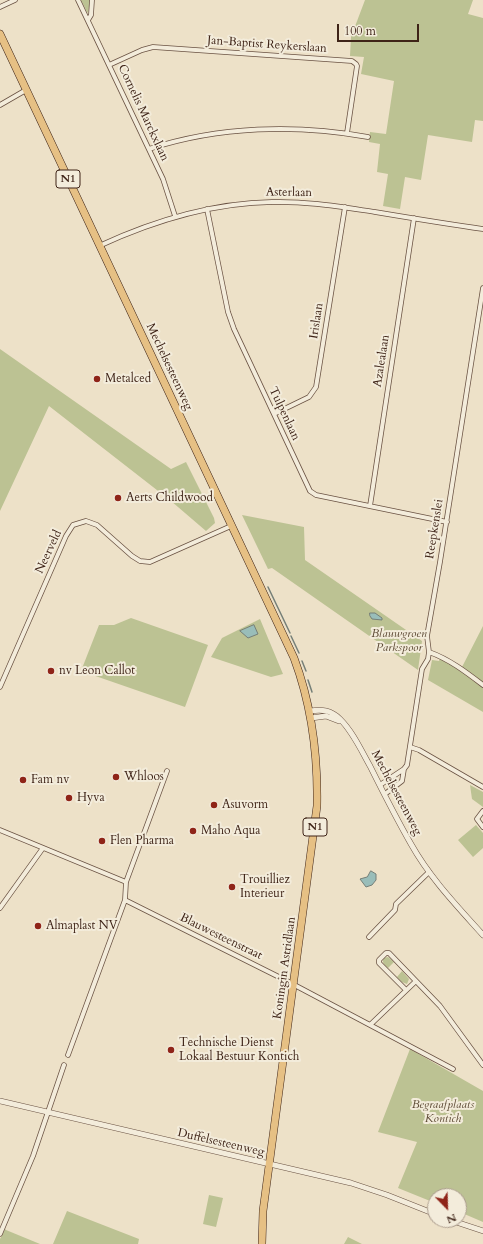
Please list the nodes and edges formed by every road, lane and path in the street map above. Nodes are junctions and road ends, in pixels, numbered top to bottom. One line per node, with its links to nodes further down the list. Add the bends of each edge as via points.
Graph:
1 (15, 0): 4 (street)
2 (78, 0): 5 (street, Cornelis Marckxlaan)
3 (92, 0): 5 (street)
4 (0, 7)
5 (88, 20): 7 (street, Cornelis Marckxlaan)
6 (0, 34): 8 (main road, Mechelsesteenweg / N1)
7 (109, 65): 10 (street, Jan-Baptist Reykerslaan, via 153,47 352,61 357,66); 12 (street, Cornelis Marckxlaan)
8 (26, 90): 9 (street); 18 (main road, Mechelsesteenweg / N1)
9 (0, 105)
10 (346, 133): 11 (street); 12 (street, via 289,129 246,130 200,136)
11 (368, 137)
12 (149, 149): 15 (street, Cornelis Marckxlaan)
13 (345, 207): 14 (street, Asterlaan, via 272,202); 16 (street, Asterlaan); 20 (street, Irislaan, via 316,387 309,397)
14 (207, 209): 15 (street, Asterlaan); 20 (street, Tulpenlaan, via 231,321)
15 (175, 216): 18 (street, Asterlaan)
16 (414, 218): 17 (street, Asterlaan); 21 (street, Azalealaan)
17 (483, 229)
18 (99, 246): 23 (main road, Mechelsesteenweg / N1)
19 (483, 288): 22 (street, Reepkenslei)
20 (274, 414): 21 (street, Tulpenlaan, via 311,492)
21 (370, 506): 22 (street, Tulpenlaan)
22 (447, 522): 24 (street, Reepkenslei, via 427,636)
23 (231, 526): 26 (street, Neerveld, via 150,562 140,561 132,556 97,525 86,521 73,525); 27 (main road, Mechelsesteenweg / N1, via 294,658)
24 (429, 652): 25 (street, via 451,662); 28 (street, Reepkenslei, via 422,669)
25 (483, 685)
26 (0, 687)
27 (310, 715): 31 (street, Mechelsesteenweg, via 326,711 333,713 361,749); 45 (main road, Koningin Astridlaan / N1, via 316,749 317,806)
28 (410, 747): 29 (street, Reepkenslei); 32 (street)
29 (404, 769): 31 (street); 33 (street, Reepkenslei, via 402,781)
30 (167, 771): 39 (street)
31 (380, 785): 33 (street, Mechelsesteenweg)
32 (483, 788)
33 (385, 794): 38 (street, Mechelsesteenweg, via 411,846)
34 (483, 811): 35 (street, via 477,819)
35 (483, 827)
36 (0, 830): 37 (street)
37 (43, 848): 39 (street); 41 (street)
38 (429, 872): 42 (street, Mechelsesteenweg, via 448,898); 43 (street, via 396,904 395,910)
39 (126, 882): 40 (street)
40 (125, 900): 45 (street, Blauwesteenstraat); 48 (street)
41 (0, 908)
42 (483, 934)
43 (369, 937)
44 (416, 981): 46 (street); 46 (street, via 386,953 379,963); 50 (street, via 444,1012)
45 (294, 985): 47 (street, Blauwesteenstraat); 54 (main road, Koningin Astridlaan / N1)
46 (406, 990): 47 (street)
47 (370, 1025): 51 (street, Blauwesteenstraat)
48 (68, 1055)
49 (64, 1065): 53 (street)
50 (483, 1065)
51 (453, 1069)
52 (0, 1101): 53 (street, Duffelsesteenweg)
53 (48, 1112): 54 (street, Duffelsesteenweg); 58 (street, via 33,1156)
54 (270, 1164): 55 (street, Duffelsesteenweg, via 369,1188); 59 (main road, Koningin Astridlaan / N1, via 263,1211)
55 (427, 1211)
56 (467, 1226): 57 (street)
57 (483, 1231)
58 (0, 1234)
59 (262, 1244)

